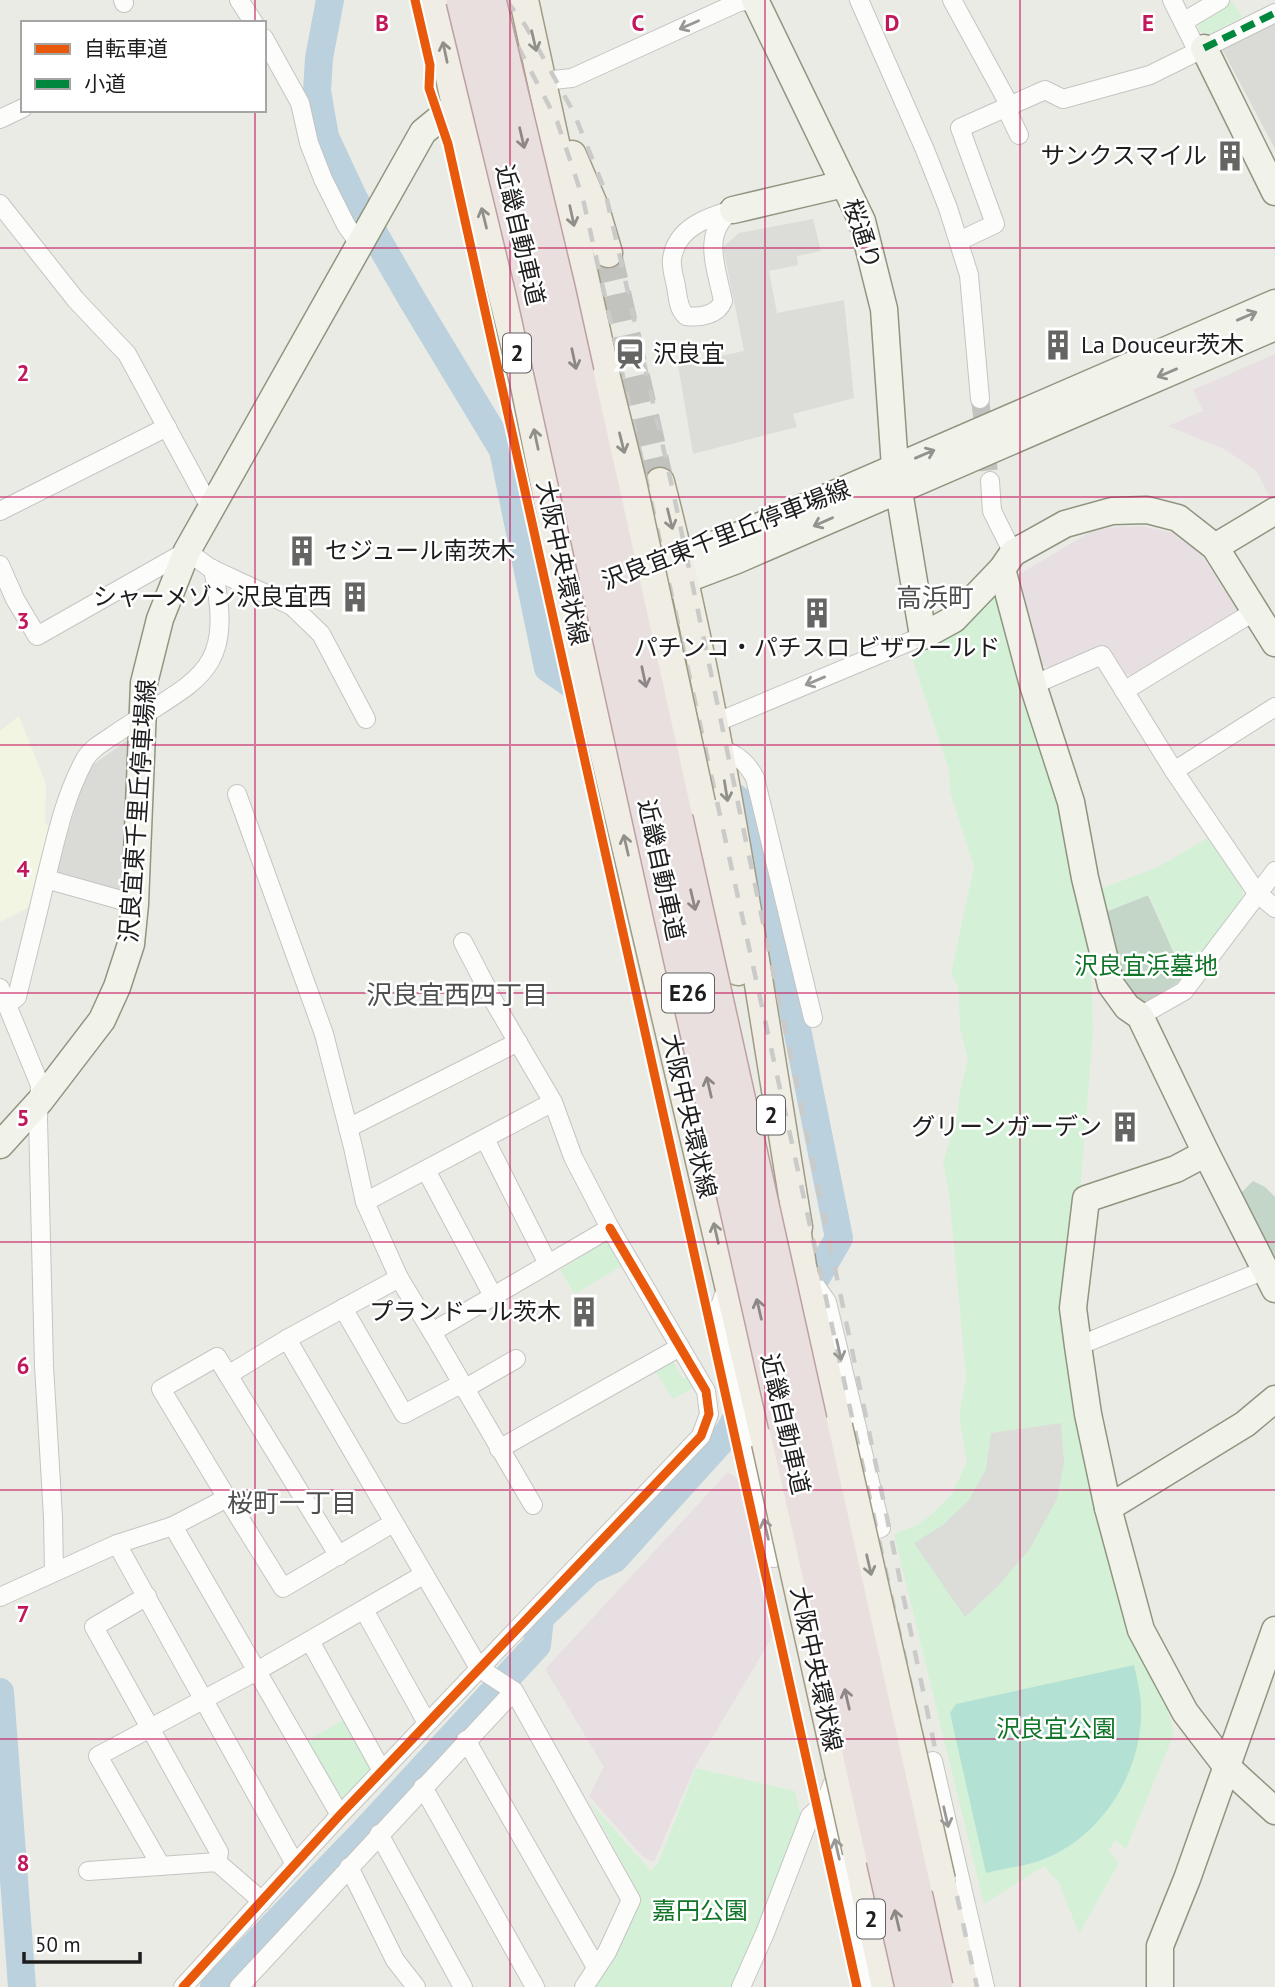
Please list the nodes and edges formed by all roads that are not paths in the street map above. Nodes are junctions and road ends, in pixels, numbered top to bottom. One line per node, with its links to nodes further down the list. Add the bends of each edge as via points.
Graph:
1 (239, 0): 12 (street)
2 (433, 0): 17 (main road, 大阪中央環状線 / 2, one-way to 2)
3 (463, 0): 137 (highway, 近畿自動車道 / E26, one-way to 3, bridge, via 534,294)
4 (489, 0): 138 (highway, 近畿自動車道 / E26, one-way to 138, bridge, via 558,288)
5 (524, 0): 16 (main road, 2, one-way to 16)
6 (753, 0): 16 (street, one-way to 16, via 739,2); 22 (street, 桜通り)
7 (859, 0): 26 (street)
8 (952, 0): 18 (street)
9 (1172, 0): 13 (street)
10 (1220, 0): 13 (street)
11 (1275, 13): 15 (street)
12 (253, 21)
13 (1184, 22): 15 (street)
14 (266, 42): 27 (street, via 300,103 323,179 346,225)
15 (1201, 50): 18 (street, via 1150,75 1063,99 1045,90); 23 (street)
16 (545, 91): 17 (street, 沢良宜東千里丘停車場線); 28 (main road, 2, via 595,209); 75 (main road, 2, one-way to 75, bridge)
17 (456, 105): 27 (street, 沢良宜東千里丘停車場線, via 423,132); 45 (main road, 大阪中央環状線 / 2, one-way to 17, via 524,381)
18 (1008, 107): 21 (street); 26 (street, via 960,128 995,224)
19 (21, 109): 20 (street)
20 (0, 119)
21 (1018, 135)
22 (844, 184): 25 (street); 33 (street, 桜通り, via 862,221 884,309)
23 (1275, 192)
24 (0, 204): 32 (street, via 76,300 127,354)
25 (733, 210): 25 (street, via 713,234 722,306 711,313 686,316 680,309 671,260 676,244 696,223)
26 (959, 241): 31 (street, via 969,275)
27 (362, 242): 36 (street, 沢良宜東千里丘停車場線)
28 (608, 253)
29 (1275, 303): 33 (street, 沢良宜東千里丘停車場線, one-way to 29)
30 (1275, 327): 33 (street, 沢良宜東千里丘停車場線, one-way to 33)
31 (980, 399)
32 (167, 427): 36 (street); 38 (street)
33 (897, 478): 43 (street, 沢良宜東千里丘停車場線, via 728,540); 47 (street, 桜通り)
34 (990, 481): 41 (street, via 992,511)
35 (660, 482): 43 (main road, one-way to 43)
36 (211, 509): 40 (street, 沢良宜東千里丘停車場線)
37 (1275, 511): 39 (street)
38 (0, 512)
39 (1215, 547): 41 (street, via 1178,518 1147,510 1112,511 1065,524); 46 (street)
40 (187, 551): 42 (street, via 37,636); 44 (street); 52 (street, 沢良宜東千里丘停車場線, via 160,619 144,683)
41 (1007, 561): 47 (street, via 954,619); 49 (street)
42 (0, 565)
43 (682, 568): 45 (street, 沢良宜東千里丘停車場線, via 609,578); 54 (main road)
44 (213, 569): 52 (street, via 220,633 213,659 192,685); 53 (street, via 292,606 321,635)
45 (569, 602): 81 (main road, 大阪中央環状線 / 2, one-way to 45)
46 (1255, 611): 48 (street); 50 (street)
47 (923, 636): 54 (street, one-way to 54)
48 (1275, 643)
49 (1033, 685): 50 (street, via 1102,655); 64 (street, via 1071,802 1111,985)
50 (1124, 691): 55 (street)
51 (1275, 707): 55 (street)
52 (143, 715): 58 (street, via 86,757 63,807); 60 (street, 沢良宜東千里丘停車場線)
53 (366, 719)
54 (717, 736): 65 (street, via 755,778); 75 (main road, one-way to 75)
55 (1174, 771): 59 (street)
56 (237, 794): 69 (street, via 324,1034)
57 (1275, 871): 59 (street)
58 (46, 879): 60 (street); 63 (street, via 17,997)
59 (1257, 893): 61 (street); 64 (street, via 1184,990)
60 (135, 904): 68 (street, 沢良宜東千里丘停車場線, via 131,944 102,1020)
61 (1275, 908)
62 (463, 942): 66 (street)
63 (3, 996): 68 (street, via 40,1085)
64 (1140, 1016): 72 (street)
65 (813, 1018)
66 (518, 1042): 67 (street); 69 (street)
67 (553, 1102): 70 (street); 76 (street, via 573,1157)
68 (35, 1107): 71 (street, 沢良宜東千里丘停車場線); 100 (street, via 53,1517)
69 (348, 1128): 74 (street)
70 (485, 1139): 73 (street); 77 (street)
71 (0, 1145)
72 (1206, 1153): 80 (street); 86 (street, via 1176,1169 1086,1199 1073,1308)
73 (426, 1170): 74 (street); 82 (street)
74 (365, 1202): 79 (street)
75 (798, 1227): 78 (main road, 2)
76 (610, 1228): 77 (street); 87 (street)
77 (548, 1264): 82 (street)
78 (803, 1266): 81 (street, one-way to 81, via 827,1302 881,1528 773,1558 717,1315); 139 (main road, 2, one-way to 139, bridge)
79 (399, 1278): 83 (street); 84 (street)
80 (1270, 1279): 86 (street)
81 (728, 1283): 136 (main road, 大阪中央環状線 / 2, bridge)
82 (493, 1296): 84 (street)
83 (343, 1308): 85 (street); 90 (street, via 404,1414)
84 (432, 1332): 90 (street)
85 (287, 1339): 89 (street); 96 (street)
86 (1078, 1346): 95 (street)
87 (680, 1347): 92 (street); 107 (street, via 706,1391 709,1414 701,1436)
88 (516, 1359): 90 (street)
89 (228, 1375): 93 (street, via 217,1357 161,1389); 99 (street)
90 (462, 1386): 92 (street)
91 (1275, 1399): 95 (street, via 1245,1424)
92 (499, 1449): 94 (street)
93 (227, 1499): 97 (street); 99 (street, via 283,1588)
94 (533, 1505)
95 (1108, 1508): 114 (street, via 1141,1630 1185,1712)
96 (393, 1523): 99 (street); 101 (street)
97 (173, 1526): 98 (street); 108 (street)
98 (117, 1544): 100 (street); 103 (street)
99 (339, 1556)
100 (50, 1574): 102 (street)
101 (423, 1575): 104 (street); 107 (street)
102 (0, 1597)
103 (147, 1597): 110 (street); 112 (street, via 94,1628)
104 (364, 1610): 106 (street); 111 (street)
105 (1275, 1630): 114 (street)
106 (310, 1641): 108 (street); 115 (street)
107 (479, 1668): 109 (street); 111 (street)
108 (257, 1671): 110 (street); 119 (street)
109 (513, 1691): 113 (street); 127 (street, via 631,1900)
110 (205, 1699): 112 (street); 122 (street)
111 (427, 1723): 115 (street)
112 (149, 1727): 121 (street, via 219,1853); 123 (street, via 97,1756)
113 (466, 1740): 116 (street); 127 (street)
114 (1227, 1767): 118 (street); 141 (street, via 1160,1946)
115 (382, 1771): 119 (street)
116 (423, 1787): 120 (street); 132 (street)
117 (826, 1801): 134 (street, via 810,1816); 135 (street, one-way to 117); 140 (street, one-way to 140, via 832,1785 933,1761)
118 (1275, 1811)
119 (340, 1815): 122 (street)
120 (379, 1834): 124 (street); 131 (street)
121 (216, 1862): 123 (street); 126 (street)
122 (295, 1864): 126 (street)
123 (161, 1866): 125 (street)
124 (349, 1867): 129 (street); 130 (street, via 395,1960)
125 (88, 1871)
126 (262, 1901): 128 (street)
127 (596, 1967): 133 (street)
128 (183, 1987)
129 (239, 1987)
130 (416, 1987)
131 (463, 1987)
132 (536, 1987)
133 (584, 1987)
134 (741, 1987)
135 (868, 1987)
136 (886, 1987)
137 (912, 1987)
138 (936, 1987)
139 (964, 1987)
140 (985, 1987)
141 (1160, 1987)

